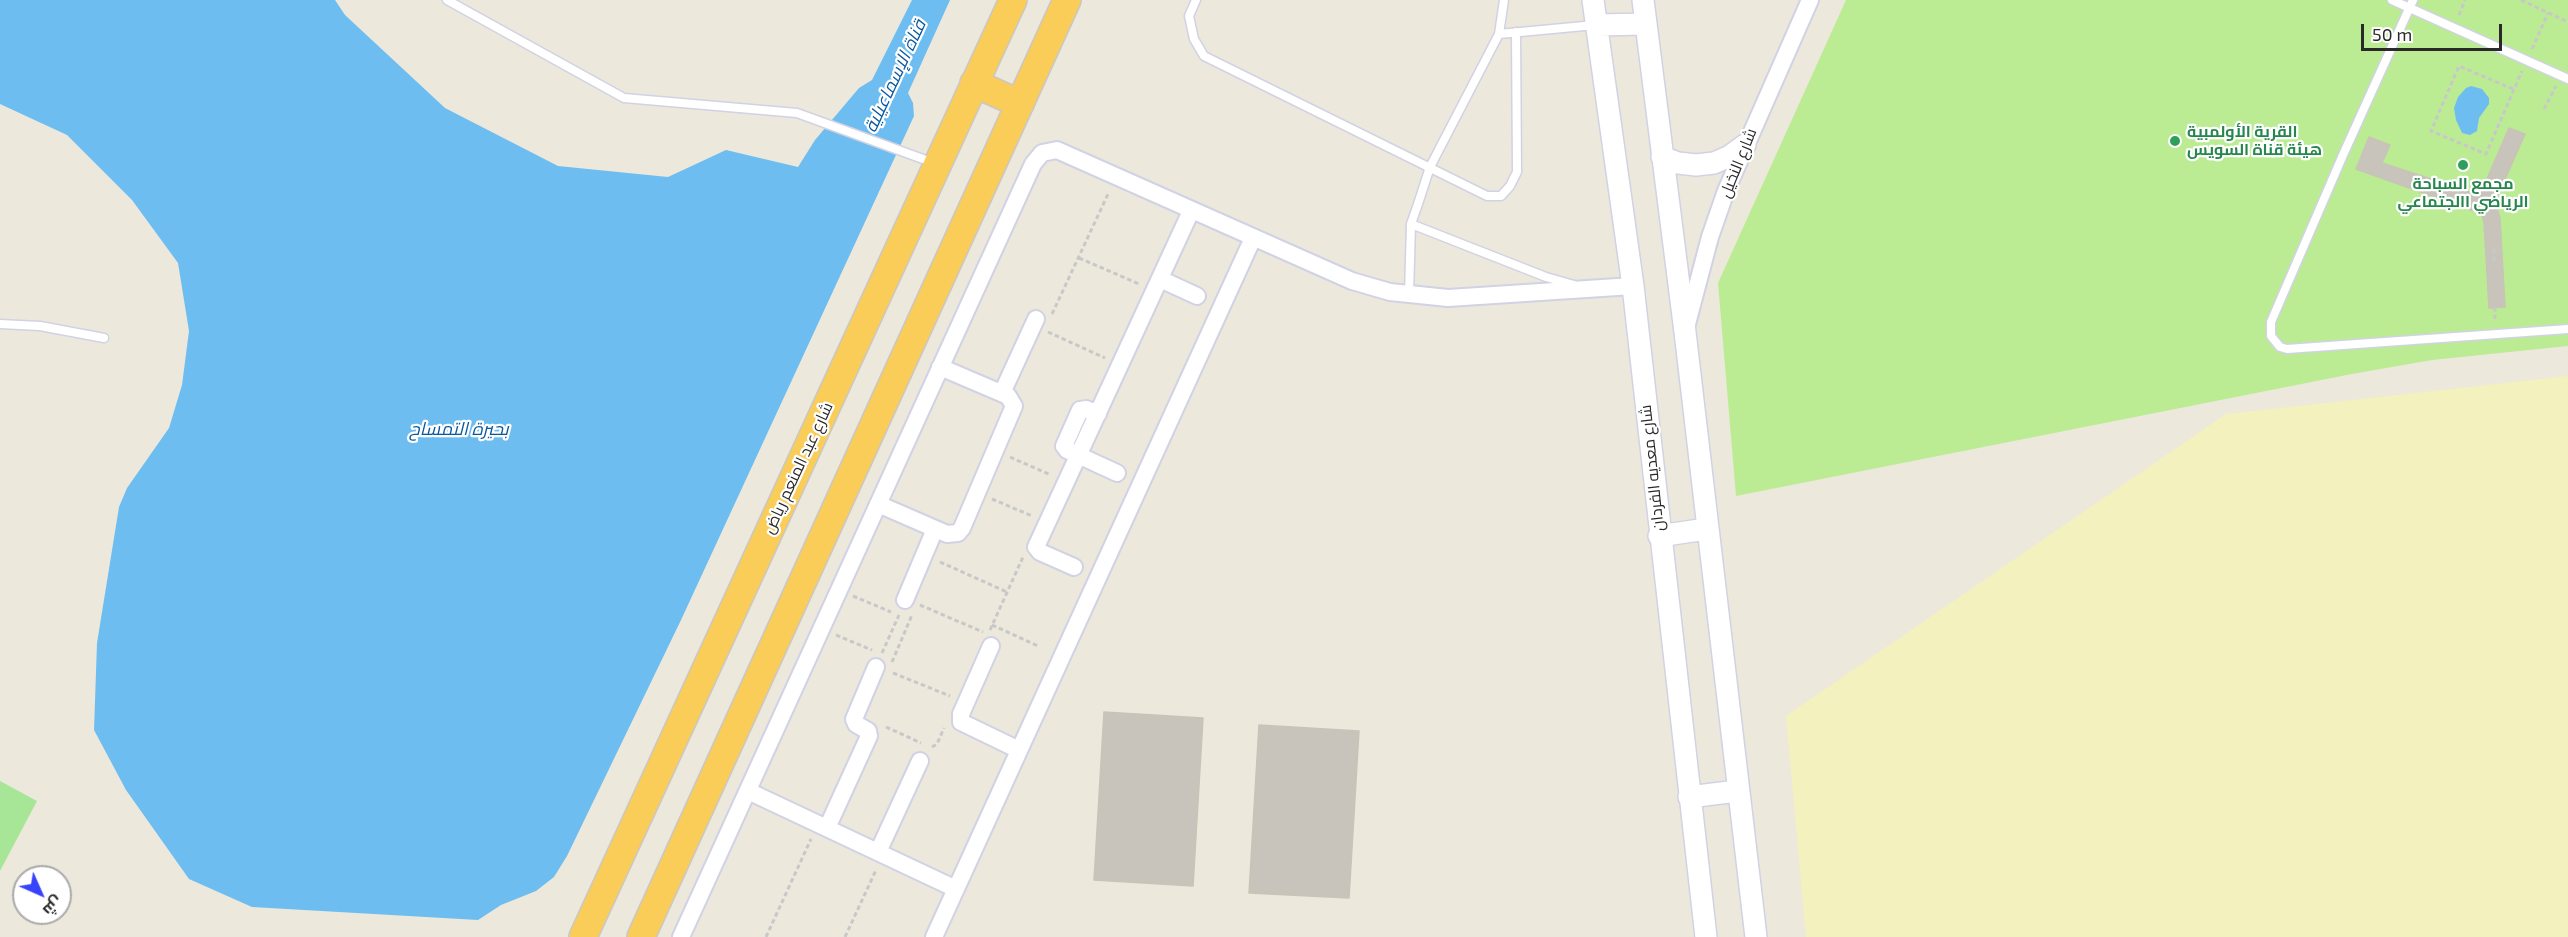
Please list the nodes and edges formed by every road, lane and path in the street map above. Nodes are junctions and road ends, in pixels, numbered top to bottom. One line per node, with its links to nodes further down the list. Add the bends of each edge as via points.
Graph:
1 (447, 0): 28 (lane, via 624,98 797,113)
2 (1012, 0): 22 (highway, شارع عبد المنعم رياض)
3 (1067, 0): 24 (highway)
4 (1196, 0): 29 (lane, via 1189,16 1194,39 1204,56)
5 (1504, 0): 17 (lane)
6 (1593, 0): 15 (street, شارع معديه الفردان)
7 (1643, 0): 14 (street)
8 (1810, 0): 26 (street, شارع النخيل)
9 (2392, 0): 11 (lane)
10 (2521, 0): 12 (path)
11 (2411, 4): 18 (lane); 46 (lane, via 2271,322 2274,343 2287,349)
12 (2548, 13): 13 (path); 18 (path)
13 (2568, 22)
14 (1646, 24): 15 (street); 27 (street)
15 (1596, 25): 16 (lane); 40 (street, شارع معديه الفردان)
16 (1516, 32): 17 (lane); 29 (lane, via 1517,172 1510,186 1501,195 1487,196)
17 (1500, 34): 29 (lane)
18 (2526, 61): 19 (path); 21 (lane)
19 (2522, 71)
20 (2519, 77): 23 (path)
21 (2565, 78): 25 (path)
22 (975, 83): 24 (highway); 28 (highway, شارع عبد المنعم رياض)
23 (2514, 89): 23 (path, via 2486,154 2431,131 2459,66)
24 (1020, 104): 83 (highway)
25 (2544, 110)
26 (1745, 145): 27 (street, via 1714,163 1687,164); 47 (street, شارع النخيل, via 1710,237)
27 (1662, 157): 47 (street)
28 (937, 164): 82 (highway, شارع عبد المنعم رياض)
29 (1430, 167): 34 (lane)
30 (1116, 177): 33 (street); 37 (path); 50 (street, via 1057,150 1037,158)
31 (2433, 186): 32 (path)
32 (2454, 193)
33 (1191, 210): 35 (street); 39 (street)
34 (1412, 224): 41 (lane, via 1546,277); 42 (lane)
35 (1253, 238): 42 (street, via 1352,281); 73 (street)
36 (2494, 249): 38 (path)
37 (1078, 258): 39 (path); 44 (path)
38 (2494, 261)
39 (1157, 285): 43 (street); 49 (street)
40 (1633, 286): 41 (street); 61 (street, شارع معديه الفردان)
41 (1594, 290): 42 (street, via 1458,297)
42 (1409, 295)
43 (1197, 296)
44 (1044, 323): 49 (path); 51 (street)
45 (0, 324): 48 (lane, via 40,326)
46 (2568, 329)
47 (1685, 332): 59 (street)
48 (104, 338)
49 (1120, 365): 53 (street)
50 (940, 367): 51 (street); 57 (street)
51 (1002, 393): 52 (street, via 1014,406)
52 (997, 451): 55 (path); 56 (street)
53 (1079, 455): 54 (street); 55 (street)
54 (1117, 473)
55 (1066, 482): 58 (street)
56 (978, 493): 58 (path); 60 (street, via 958,533)
57 (878, 504): 60 (street); 63 (street)
58 (1048, 523): 62 (street, via 1037,549)
59 (1706, 529): 61 (street); 76 (street)
60 (941, 532): 64 (path, via 935,560); 65 (street)
61 (1659, 536): 77 (street, شارع معديه الفردان)
62 (1074, 567)
63 (839, 591): 65 (path); 67 (street)
64 (1007, 592)
65 (908, 608): 68 (path); 70 (path); 71 (path)
66 (992, 625): 69 (path)
67 (821, 629): 71 (path); 75 (street)
68 (990, 640): 73 (street, via 961,714 962,722)
69 (1038, 646)
70 (893, 658): 71 (path); 71 (path)
71 (884, 664): 72 (path); 78 (street, via 854,718 869,736)
72 (958, 699)
73 (1019, 750): 80 (street)
74 (920, 761): 79 (street)
75 (748, 791): 78 (street); 81 (street)
76 (1737, 791): 77 (street); 88 (street)
77 (1689, 797): 87 (street, شارع معديه الفردان)
78 (823, 826): 79 (street); 84 (path)
79 (881, 854): 80 (street); 85 (path)
80 (956, 889): 86 (street)
81 (685, 936)
82 (583, 937)
83 (641, 937)
84 (766, 937)
85 (845, 937)
86 (934, 937)
87 (1706, 937)
88 (1756, 937)

